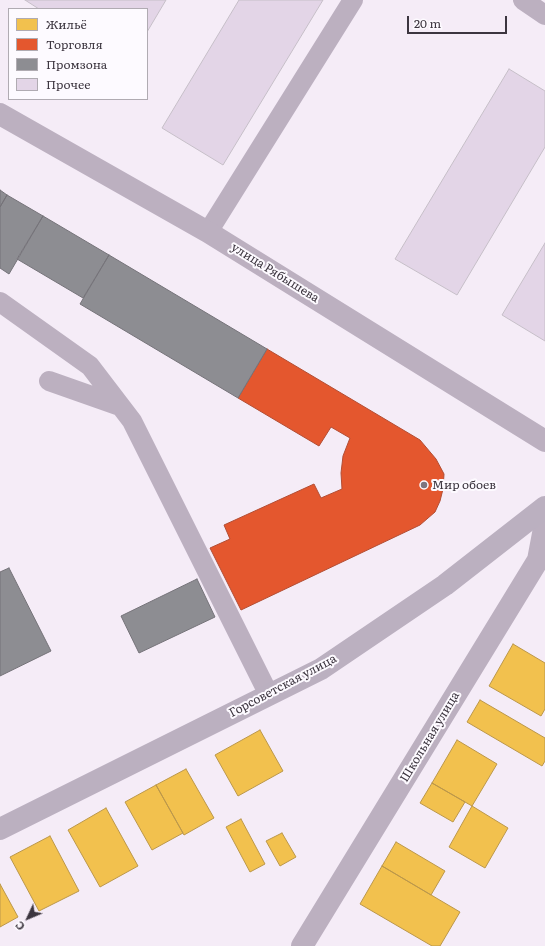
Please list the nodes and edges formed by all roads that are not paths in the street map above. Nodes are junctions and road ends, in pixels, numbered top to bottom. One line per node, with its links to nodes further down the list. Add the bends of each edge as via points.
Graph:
1 (353, 0): 5 (lane)
2 (523, 0): 3 (lane)
3 (545, 15)
4 (0, 114): 5 (street, улица Рябышева)
5 (208, 232): 9 (street, улица Рябышева)
6 (0, 302): 8 (lane, via 90,366)
7 (49, 381): 8 (lane)
8 (120, 406): 12 (lane, via 132,421)
9 (545, 441)
10 (545, 508): 12 (street, Горсоветская улица, via 445,585 321,669)
11 (545, 523): 14 (street, Школьная улица, via 538,560)
12 (269, 695): 13 (street, Горсоветская улица)
13 (0, 829)
14 (302, 946)

